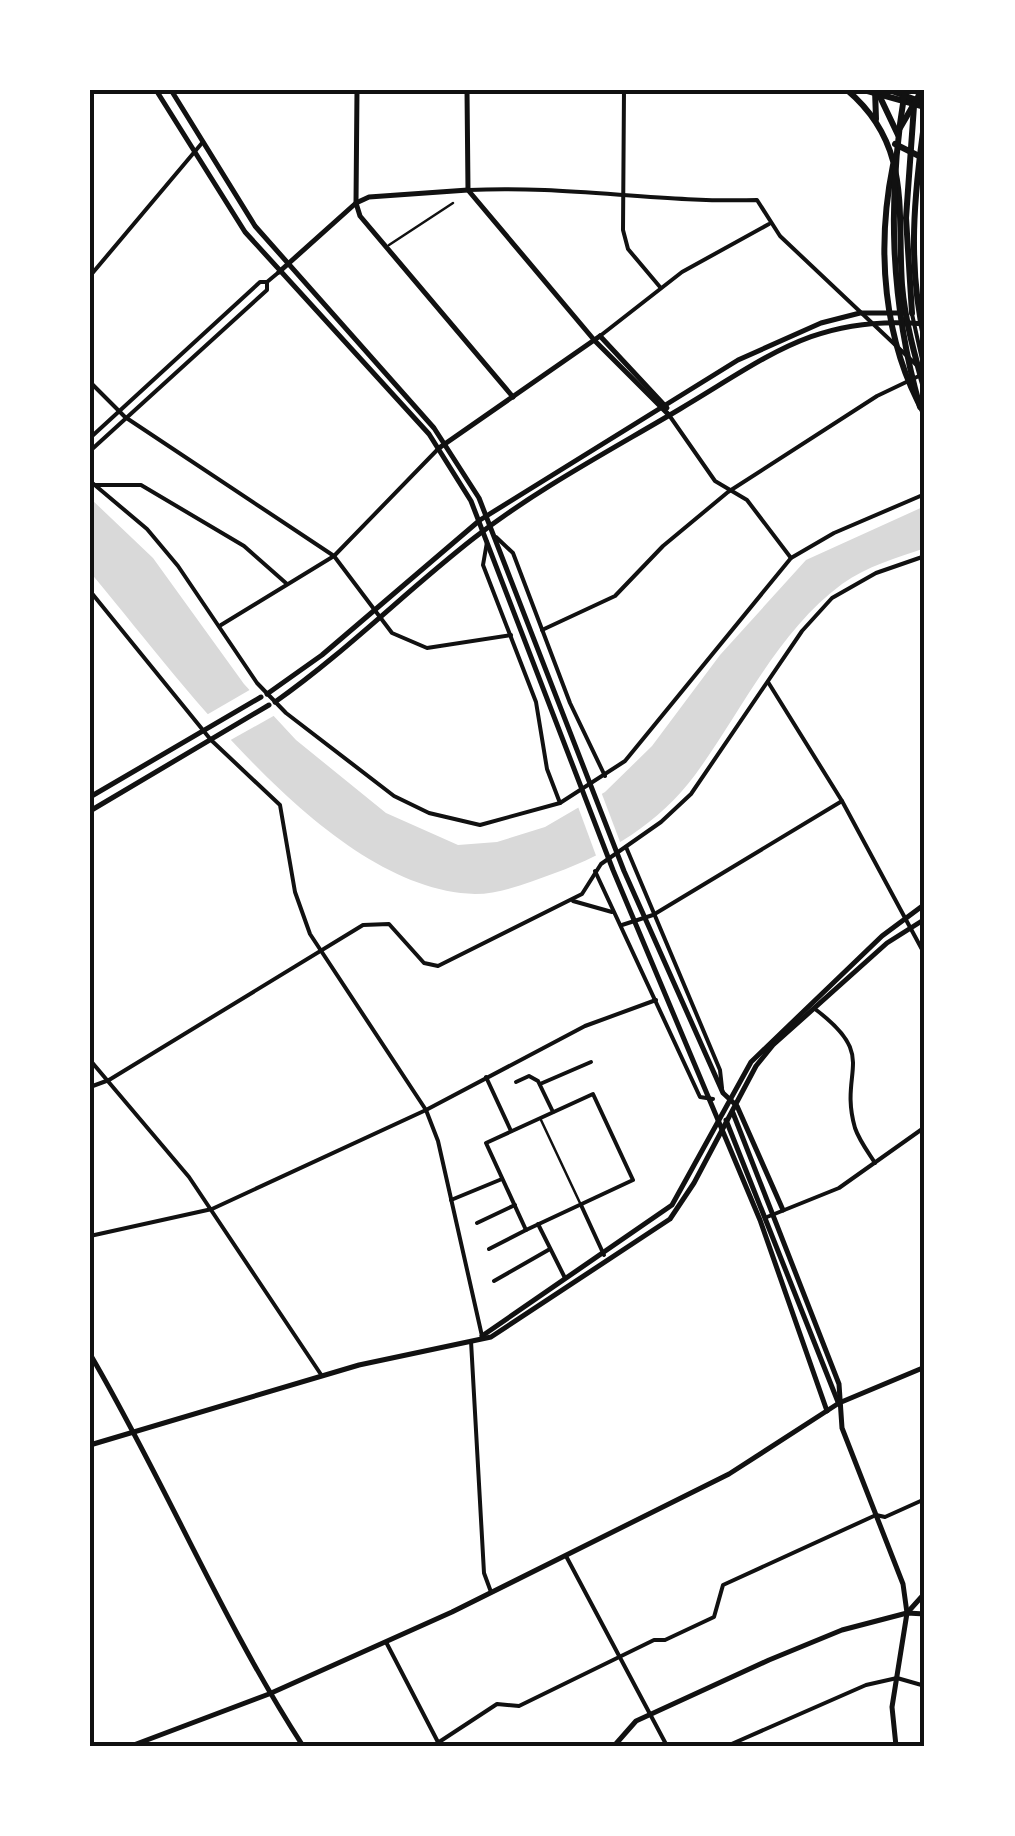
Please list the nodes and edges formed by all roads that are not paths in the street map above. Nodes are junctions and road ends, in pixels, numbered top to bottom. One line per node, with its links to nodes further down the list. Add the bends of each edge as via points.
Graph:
1 (156, 90): 18 (main road)
2 (171, 90): 17 (main road)
3 (358, 90): 22 (main road)
4 (467, 90): 20 (main road)
5 (624, 90): 21 (street)
6 (848, 90): 15 (main road)
7 (864, 90): 11 (main road)
8 (889, 90): 13 (main road)
9 (905, 90): 16 (main road)
10 (919, 91): 12 (main road); 16 (main road)
11 (877, 93): 12 (main road); 15 (main road); 16 (main road)
12 (915, 103): 13 (main road); 16 (main road); 32 (main road, via 906,218)
13 (925, 105)
14 (925, 118): 38 (main road, via 912,218 914,287)
15 (880, 129): 19 (main road); 41 (main road, via 899,177 902,288)
16 (899, 134): 43 (main road, via 894,288); 43 (main road, via 886,250 892,328 904,377)
17 (202, 143): 18 (street); 26 (main road)
18 (195, 154): 27 (main road); 28 (street)
19 (925, 159)
20 (468, 190): 21 (street, via 550,187); 22 (main road); 37 (main road)
21 (622, 194): 24 (street, via 757,200); 30 (street, via 628,249)
22 (356, 203): 25 (main road); 26 (main road)
23 (453, 203): 25 (street)
24 (770, 224): 30 (street); 31 (street)
25 (388, 246): 42 (main road)
26 (286, 265): 27 (main road); 50 (main road)
27 (279, 272): 29 (street); 51 (main road)
28 (90, 276)
29 (267, 282): 45 (street); 48 (street, via 267,290)
30 (660, 288): 37 (street)
31 (860, 313): 32 (main road); 34 (street); 44 (main road, via 756,349)
32 (912, 313): 33 (main road); 35 (street)
33 (925, 314)
34 (869, 322): 35 (main road); 39 (street); 46 (main road, via 769,353)
35 (914, 323): 36 (main road); 39 (street)
36 (925, 324)
37 (596, 337): 42 (main road); 44 (main road)
38 (925, 342)
39 (925, 373): 54 (street, via 877,396)
40 (90, 382): 45 (street)
41 (925, 392)
42 (513, 397): 50 (main road)
43 (920, 407): 47 (main road)
44 (664, 408): 46 (main road); 56 (main road)
45 (117, 409): 48 (street); 49 (street)
46 (669, 415): 54 (street); 58 (main road)
47 (925, 416)
48 (125, 417): 52 (street); 62 (street)
49 (90, 438)
50 (445, 442): 51 (main road); 56 (main road)
51 (439, 448): 57 (main road); 62 (street)
52 (90, 451)
53 (92, 483): 65 (street, via 141,486 244,546); 69 (street, via 147,530)
54 (728, 492): 64 (street, via 746,500); 70 (street, via 615,596)
55 (925, 494): 64 (street)
56 (487, 515): 57 (main road); 58 (main road)
57 (480, 520): 59 (main road); 67 (main road)
58 (491, 526): 59 (main road); 60 (main road)
59 (484, 531): 61 (main road); 68 (main road)
60 (496, 536): 70 (street, via 514,553); 103 (main road, via 624,871)
61 (488, 539): 71 (street, via 483,565); 104 (main road, via 613,870)
62 (334, 556): 65 (street); 67 (street)
63 (925, 556): 72 (street, via 832,598)
64 (791, 558): 77 (street, via 670,712)
65 (287, 584): 69 (street)
66 (90, 591): 75 (street)
67 (374, 611): 68 (street); 73 (main road)
68 (380, 620): 71 (street, via 423,648); 74 (main road)
69 (221, 626): 73 (street)
70 (542, 630): 77 (street)
71 (510, 636): 80 (street, via 540,716 547,769)
72 (768, 682): 79 (street); 82 (street, via 691,794)
73 (264, 695): 74 (street); 75 (main road)
74 (272, 704): 76 (main road); 80 (street, via 394,796 429,813 480,826)
75 (204, 732): 76 (street); 78 (main road)
76 (215, 738): 81 (main road); 92 (street, via 282,809 298,902)
77 (605, 776): 80 (street)
78 (90, 797)
79 (842, 802): 87 (street); 88 (street)
80 (560, 803)
81 (90, 811)
82 (626, 847): 83 (street); 87 (street)
83 (595, 871): 84 (street, via 582,894); 86 (street)
84 (568, 901): 86 (street); 92 (street, via 438,966 424,962 396,929 381,922 363,924)
85 (925, 904): 88 (main road)
86 (613, 913): 90 (street)
87 (653, 915): 90 (street); 103 (street, via 720,1070)
88 (907, 916): 91 (street); 95 (main road)
89 (925, 919): 91 (main road)
90 (622, 926): 94 (street)
91 (912, 927): 93 (street); 95 (main road)
92 (320, 948): 99 (street); 106 (street)
93 (925, 955)
94 (656, 1000): 98 (street, via 598,1019); 104 (street, via 700,1097)
95 (811, 1006): 105 (main road, via 750,1062); 107 (main road, via 756,1066); 114 (street, via 842,1030 852,1048 854,1125)
96 (90, 1060): 99 (street)
97 (591, 1062): 101 (street)
98 (486, 1077): 106 (street); 113 (street)
99 (109, 1080): 102 (street); 119 (street)
100 (516, 1082): 101 (street, via 529,1076)
101 (540, 1084): 108 (street)
102 (90, 1087)
103 (723, 1093): 105 (main road)
104 (713, 1099): 109 (main road)
105 (730, 1100): 107 (main road); 109 (main road)
106 (426, 1110): 116 (street); 119 (street)
107 (735, 1110): 111 (main road); 120 (main road); 121 (main road)
108 (553, 1112): 110 (street); 117 (street, via 593,1094 633,1180)
109 (719, 1116): 111 (main road); 128 (main road, via 672,1206)
110 (540, 1118): 113 (street); 117 (street)
111 (726, 1124): 121 (main road); 131 (main road); 132 (main road, via 670,1219 491,1337)
112 (925, 1126): 114 (street)
113 (510, 1131): 115 (street, via 486,1143)
114 (875, 1162): 120 (street, via 839,1188)
115 (502, 1179): 116 (street); 118 (street)
116 (452, 1200): 132 (street)
117 (581, 1204): 123 (street); 128 (street)
118 (515, 1205): 122 (street); 124 (street)
119 (212, 1209): 125 (street); 136 (street)
120 (783, 1210): 121 (street)
121 (771, 1216): 131 (main road); 137 (main road, via 839,1384)
122 (477, 1223)
123 (538, 1224): 124 (street); 127 (street)
124 (526, 1230): 126 (street)
125 (90, 1236)
126 (490, 1248)
127 (550, 1248): 129 (street); 130 (street)
128 (604, 1254): 129 (main road)
129 (565, 1280): 132 (main road)
130 (494, 1281)
131 (796, 1309): 137 (main road); 138 (main road)
132 (482, 1336): 133 (main road)
133 (470, 1341): 136 (main road); 144 (street, via 484,1573)
134 (90, 1354): 139 (main road)
135 (925, 1367): 137 (main road)
136 (322, 1376): 139 (main road)
137 (839, 1404): 138 (main road); 142 (main road)
138 (827, 1411): 143 (main road, via 729,1474)
139 (134, 1429): 140 (main road); 152 (main road)
140 (90, 1445)
141 (925, 1499): 142 (street)
142 (876, 1516): 146 (main road, via 903,1584); 149 (street, via 722,1584 714,1617)
143 (566, 1556): 144 (main road); 149 (street)
144 (491, 1592): 148 (main road)
145 (925, 1593): 146 (main road)
146 (907, 1613): 147 (main road); 150 (main road); 153 (main road, via 842,1630)
147 (925, 1614)
148 (386, 1642): 152 (main road); 154 (street)
149 (622, 1657): 153 (street); 154 (street, via 519,1706 497,1704)
150 (897, 1678): 151 (street); 159 (street, via 866,1684); 160 (main road)
151 (925, 1686)
152 (269, 1694): 155 (main road); 156 (main road)
153 (652, 1712): 157 (main road); 158 (street)
154 (437, 1745)
155 (131, 1746)
156 (303, 1746)
157 (614, 1746)
158 (667, 1746)
159 (727, 1746)
160 (896, 1746)

